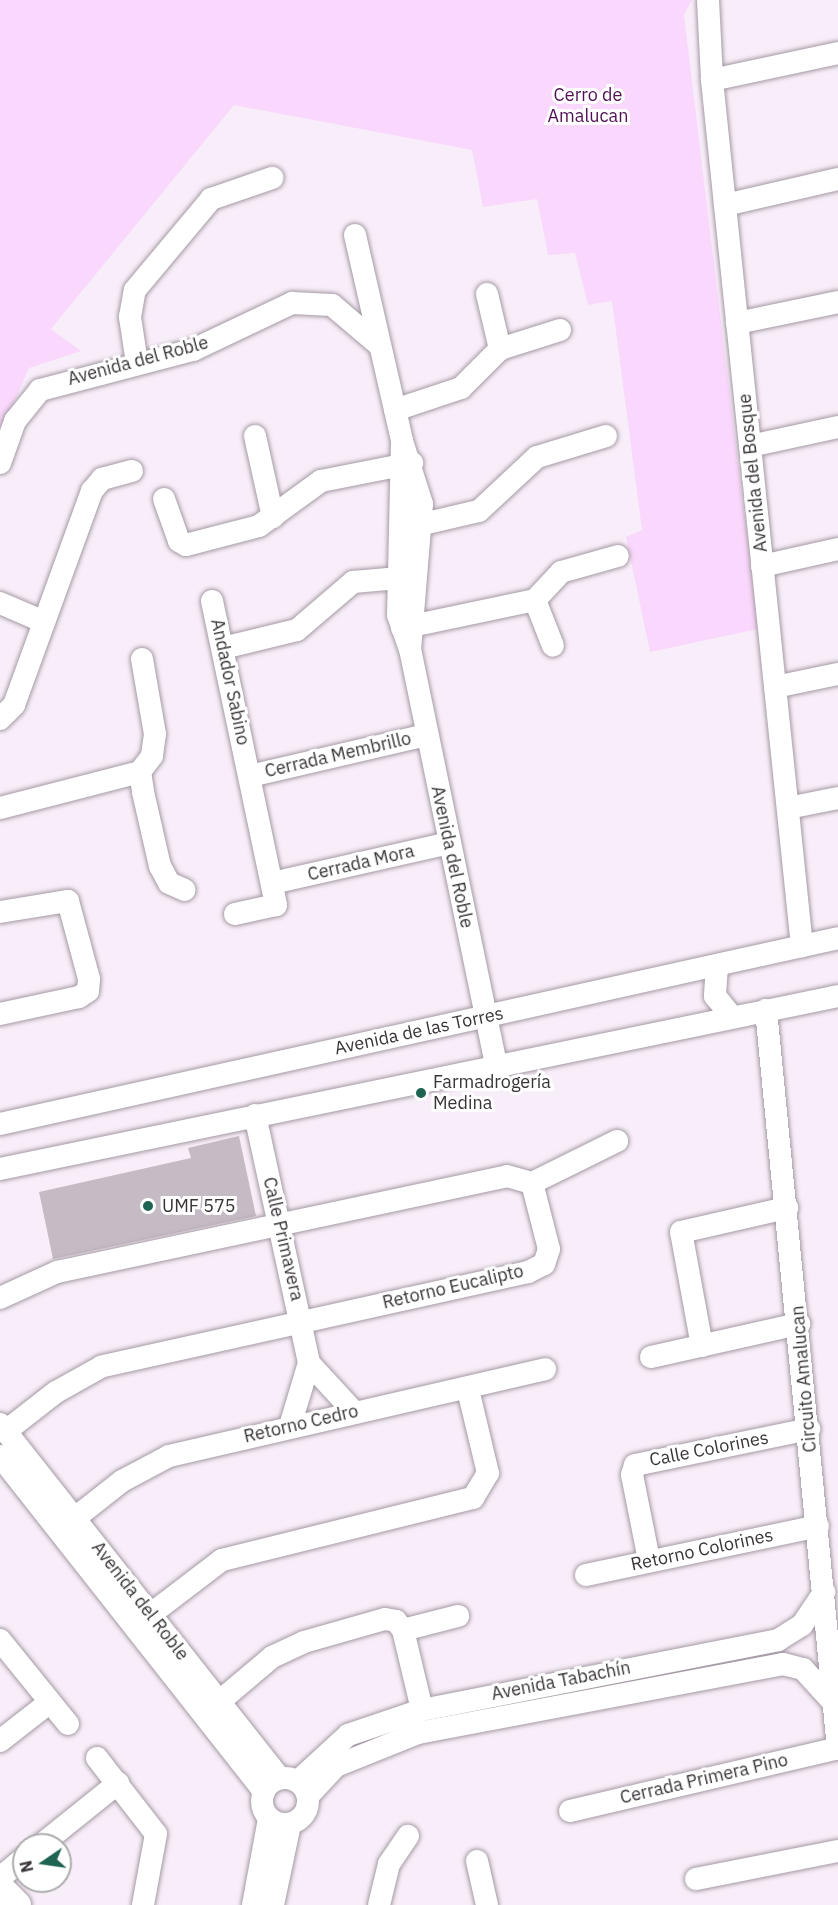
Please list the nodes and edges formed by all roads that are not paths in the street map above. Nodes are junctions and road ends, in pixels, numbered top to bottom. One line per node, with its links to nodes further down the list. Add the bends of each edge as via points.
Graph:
1 (708, 0): 3 (street, Avenida del Bosque)
2 (838, 53): 3 (street)
3 (712, 80): 6 (street, Avenida del Bosque)
4 (272, 178): 14 (street, via 211,199 135,290 130,317)
5 (838, 179): 6 (street)
6 (725, 205): 10 (street, Avenida del Bosque)
7 (356, 235): 12 (street)
8 (487, 294): 13 (street)
9 (838, 302): 10 (street)
10 (737, 323): 19 (street, Avenida del Bosque)
11 (560, 330): 13 (street)
12 (378, 344): 14 (street, Avenida del Roble, via 351,316 312,300 266,312 193,350); 15 (street, Avenida del Roble)
13 (500, 349): 15 (street, via 461,388)
14 (136, 363): 20 (street, Avenida del Roble, via 40,390 15,421)
15 (395, 410): 21 (street, Avenida del Roble)
16 (838, 427): 19 (street)
17 (255, 436): 24 (street)
18 (606, 436): 25 (street, via 542,454 479,511)
19 (750, 446): 29 (street, Avenida del Bosque)
20 (0, 463)
21 (406, 464): 24 (street, via 321,481); 25 (street, Avenida del Roble); 30 (street, Avenida del Roble)
22 (132, 471): 34 (street, via 102,479 92,491)
23 (164, 500): 24 (street, via 179,541 186,545 259,526)
24 (273, 517)
25 (423, 524): 28 (street, Avenida del Roble)
26 (838, 549): 29 (street)
27 (618, 556): 31 (street, via 561,573)
28 (421, 566): 30 (street); 35 (street, Avenida del Roble)
29 (762, 566): 40 (street, Avenida del Bosque)
30 (396, 567): 35 (street, Avenida del Roble); 37 (street, via 353,582 285,635)
31 (535, 600): 35 (street); 36 (street)
32 (212, 601): 37 (street, Andador Sabino)
33 (0, 603): 34 (street)
34 (42, 621): 41 (street, via 14,705)
35 (409, 634): 42 (street, Avenida del Roble)
36 (553, 646)
37 (223, 648): 44 (street, Andador Sabino)
38 (142, 659): 43 (street, via 155,734 152,756)
39 (838, 674): 40 (street)
40 (775, 687): 47 (street, Avenida del Bosque)
41 (0, 719)
42 (426, 735): 44 (street, Cerrada Membrillo); 48 (street, Avenida del Roble)
43 (140, 772): 46 (street); 49 (street, via 160,866 169,883)
44 (250, 776): 50 (street, Andador Sabino)
45 (838, 798): 47 (street)
46 (0, 808)
47 (788, 808): 54 (street, Avenida del Bosque)
48 (449, 843): 50 (street, Cerrada Mora); 59 (street, Avenida del Roble)
49 (185, 890)
50 (274, 894): 52 (street, Cerrada Mora)
51 (0, 912): 58 (street, via 68,901 88,991)
52 (235, 914)
53 (838, 938): 54 (street, Avenida de las Torres)
54 (802, 946): 55 (street, Avenida de las Torres)
55 (717, 966): 59 (street, Avenida de las Torres); 60 (street, via 716,996)
56 (838, 996): 57 (street)
57 (766, 1010): 60 (street); 67 (street, Circuito Amalucan)
58 (0, 1014)
59 (486, 1016): 61 (street, Avenida del Roble); 63 (street, Avenida de las Torres)
60 (732, 1017): 61 (street)
61 (496, 1064): 62 (street)
62 (255, 1115): 65 (street); 68 (street, Calle Primavera)
63 (0, 1124)
64 (617, 1141): 66 (street)
65 (0, 1169)
66 (532, 1183): 68 (street, via 507,1176); 70 (street, Retorno Eucalipto, via 549,1249 544,1264)
67 (787, 1208): 71 (street, Circuito Amalucan); 72 (street, via 681,1232)
68 (280, 1223): 69 (street, via 57,1272); 70 (street, Calle Primavera)
69 (0, 1298)
70 (301, 1321): 74 (street, Calle Primavera); 79 (street, Retorno Eucalipto, via 101,1367)
71 (799, 1324): 72 (street); 80 (street, Circuito Amalucan)
72 (702, 1346): 73 (street)
73 (651, 1357)
74 (309, 1363): 77 (street); 78 (street, Calle Primavera)
75 (545, 1369): 76 (street, Retorno Cedro)
76 (468, 1390): 77 (street, Retorno Cedro); 87 (street, via 488,1473 484,1486 457,1503 222,1560)
77 (354, 1412): 78 (street, Retorno Cedro)
78 (290, 1426): 82 (street, Retorno Cedro, via 146,1465)
79 (3, 1427): 82 (street, Avenida del Roble)
80 (809, 1429): 83 (street, Circuito Amalucan); 84 (street, Calle Colorines, via 635,1465 632,1474)
81 (0, 1456): 102 (street, Avenida del Roble)
82 (75, 1518): 87 (street, Avenida del Roble)
83 (818, 1526): 84 (street, Retorno Colorines); 86 (street, Circuito Amalucan)
84 (649, 1560): 85 (street, Retorno Colorines)
85 (586, 1575)
86 (824, 1592): 91 (street, Avenida Tabachín, via 802,1625); 95 (street, Circuito Amalucan)
87 (151, 1614): 93 (street, Avenida del Roble)
88 (458, 1616): 89 (street)
89 (403, 1630): 93 (street, via 396,1621 385,1619 288,1648); 96 (street)
90 (0, 1640): 94 (street)
91 (778, 1640): 92 (street); 96 (street, Avenida Tabachín)
92 (783, 1664): 95 (street, via 803,1669); 102 (street, Avenida Tabachín, via 418,1733 353,1756)
93 (220, 1701): 102 (street, Avenida del Roble)
94 (50, 1702): 97 (street); 98 (street)
95 (833, 1702): 99 (street, Circuito Amalucan)
96 (422, 1710): 102 (street, Avenida Tabachín, via 348,1735)
97 (68, 1724)
98 (0, 1740)
99 (838, 1748): 103 (street, Cerrada Primera Pino)
100 (97, 1758): 101 (street)
101 (118, 1783): 105 (street); 114 (street, via 156,1834)
102 (287, 1787): 104 (street); 104 (street, via 304,1813)
103 (570, 1810)
104 (280, 1821): 115 (street); 116 (street)
105 (56, 1833)
106 (408, 1836): 117 (street, via 389,1864)
107 (838, 1851): 111 (street)
108 (477, 1861): 118 (street)
109 (12, 1868): 110 (street)
110 (0, 1878)
111 (696, 1880)
112 (0, 1888): 113 (main road)
113 (17, 1905)
114 (143, 1905)
115 (253, 1905)
116 (273, 1905)
117 (379, 1905)
118 (488, 1905)

